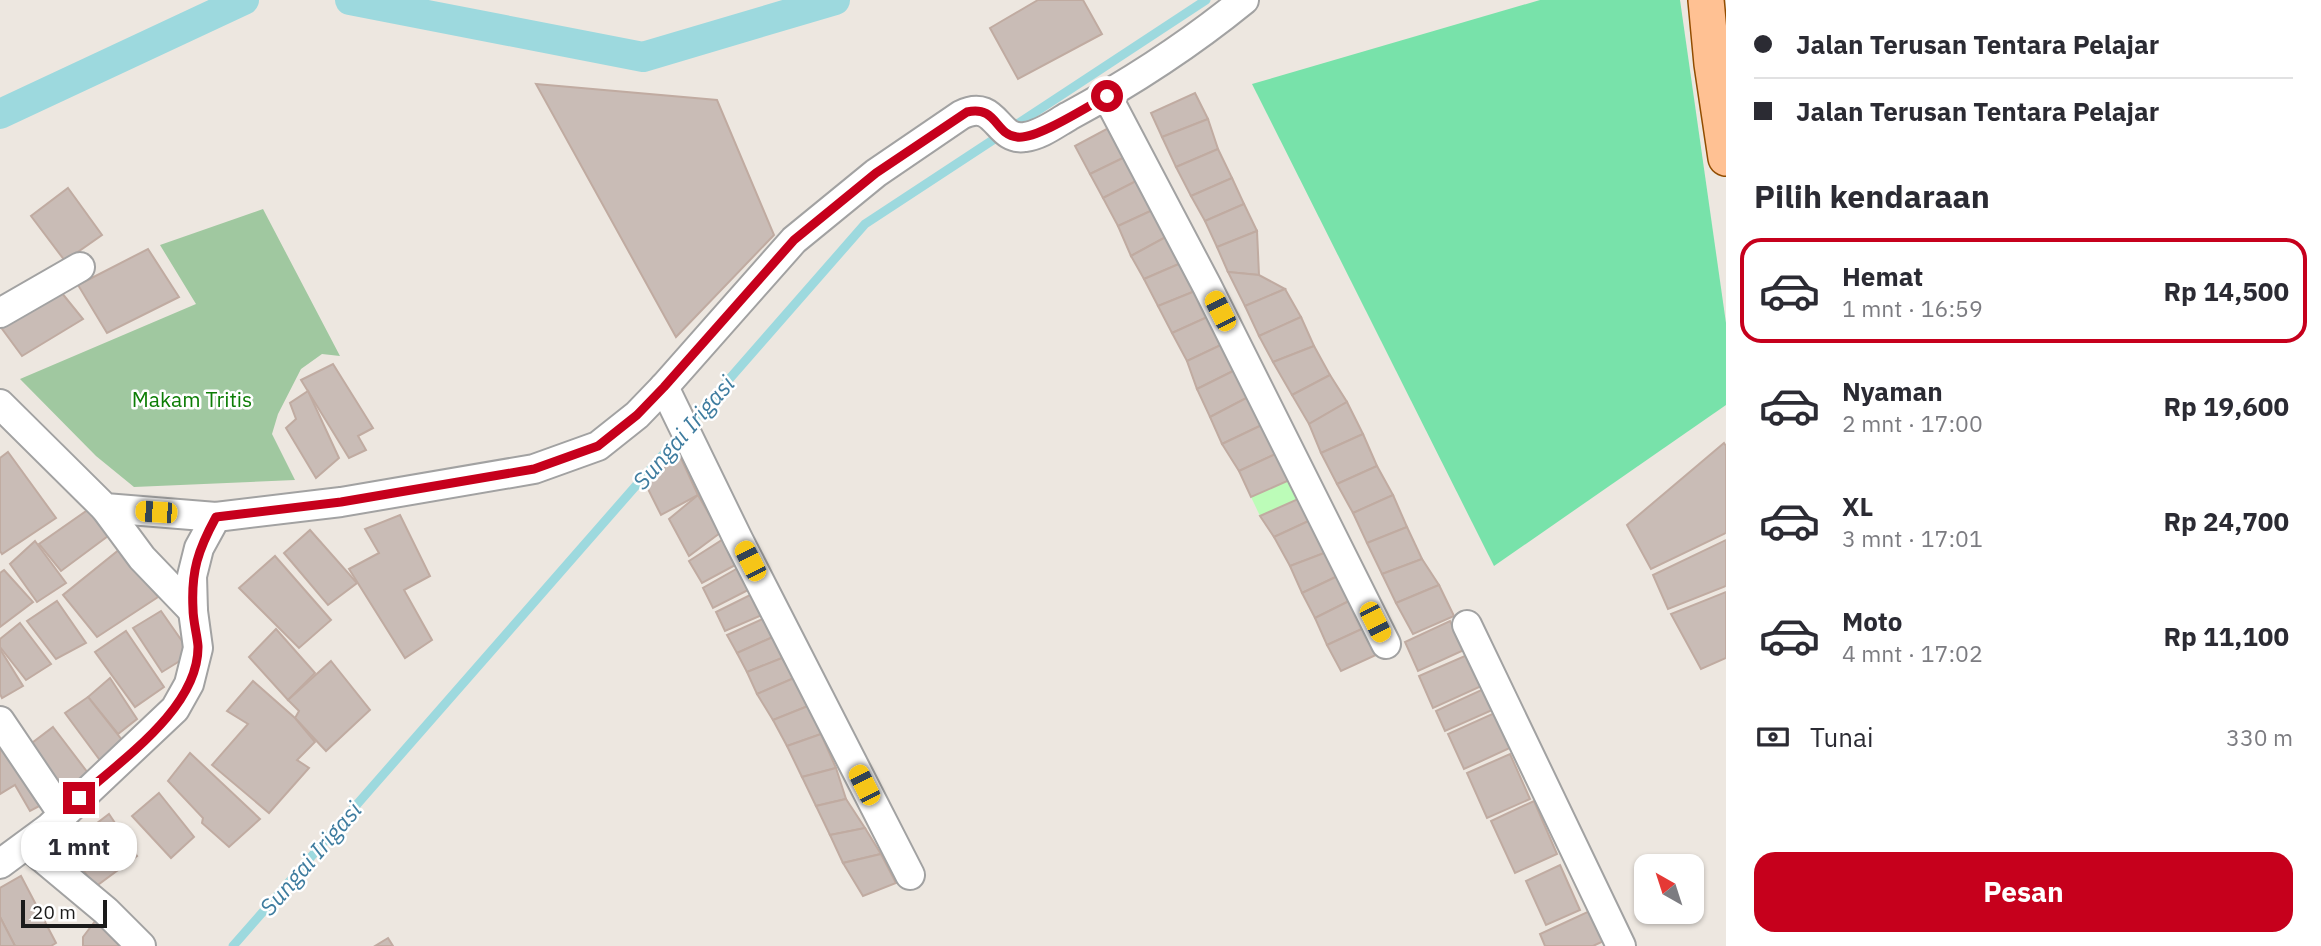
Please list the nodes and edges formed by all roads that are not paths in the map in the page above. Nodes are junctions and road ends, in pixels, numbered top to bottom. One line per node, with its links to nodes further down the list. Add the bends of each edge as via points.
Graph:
1 (1244, 0): 3 (street)
2 (1706, 0): 4 (main road)
3 (1107, 96): 7 (street, via 1022,138 1009,135 989,114 972,111 961,115 876,173 794,240); 13 (street)
4 (1726, 158)
5 (80, 267): 6 (street)
6 (0, 313)
7 (667, 392): 10 (street, via 598,446 553,464 341,502); 18 (street)
8 (0, 404): 9 (street)
9 (105, 508): 10 (street); 11 (street, via 142,558)
10 (216, 517): 11 (street, via 199,548 192,576)
11 (193, 611): 15 (street, via 198,648 189,684 175,709)
12 (1467, 625): 20 (street)
13 (1386, 645)
14 (0, 721): 15 (street)
15 (62, 813): 16 (street)
16 (27, 845): 17 (street); 19 (street)
17 (0, 864)
18 (910, 875)
19 (141, 946)
20 (1621, 946)

